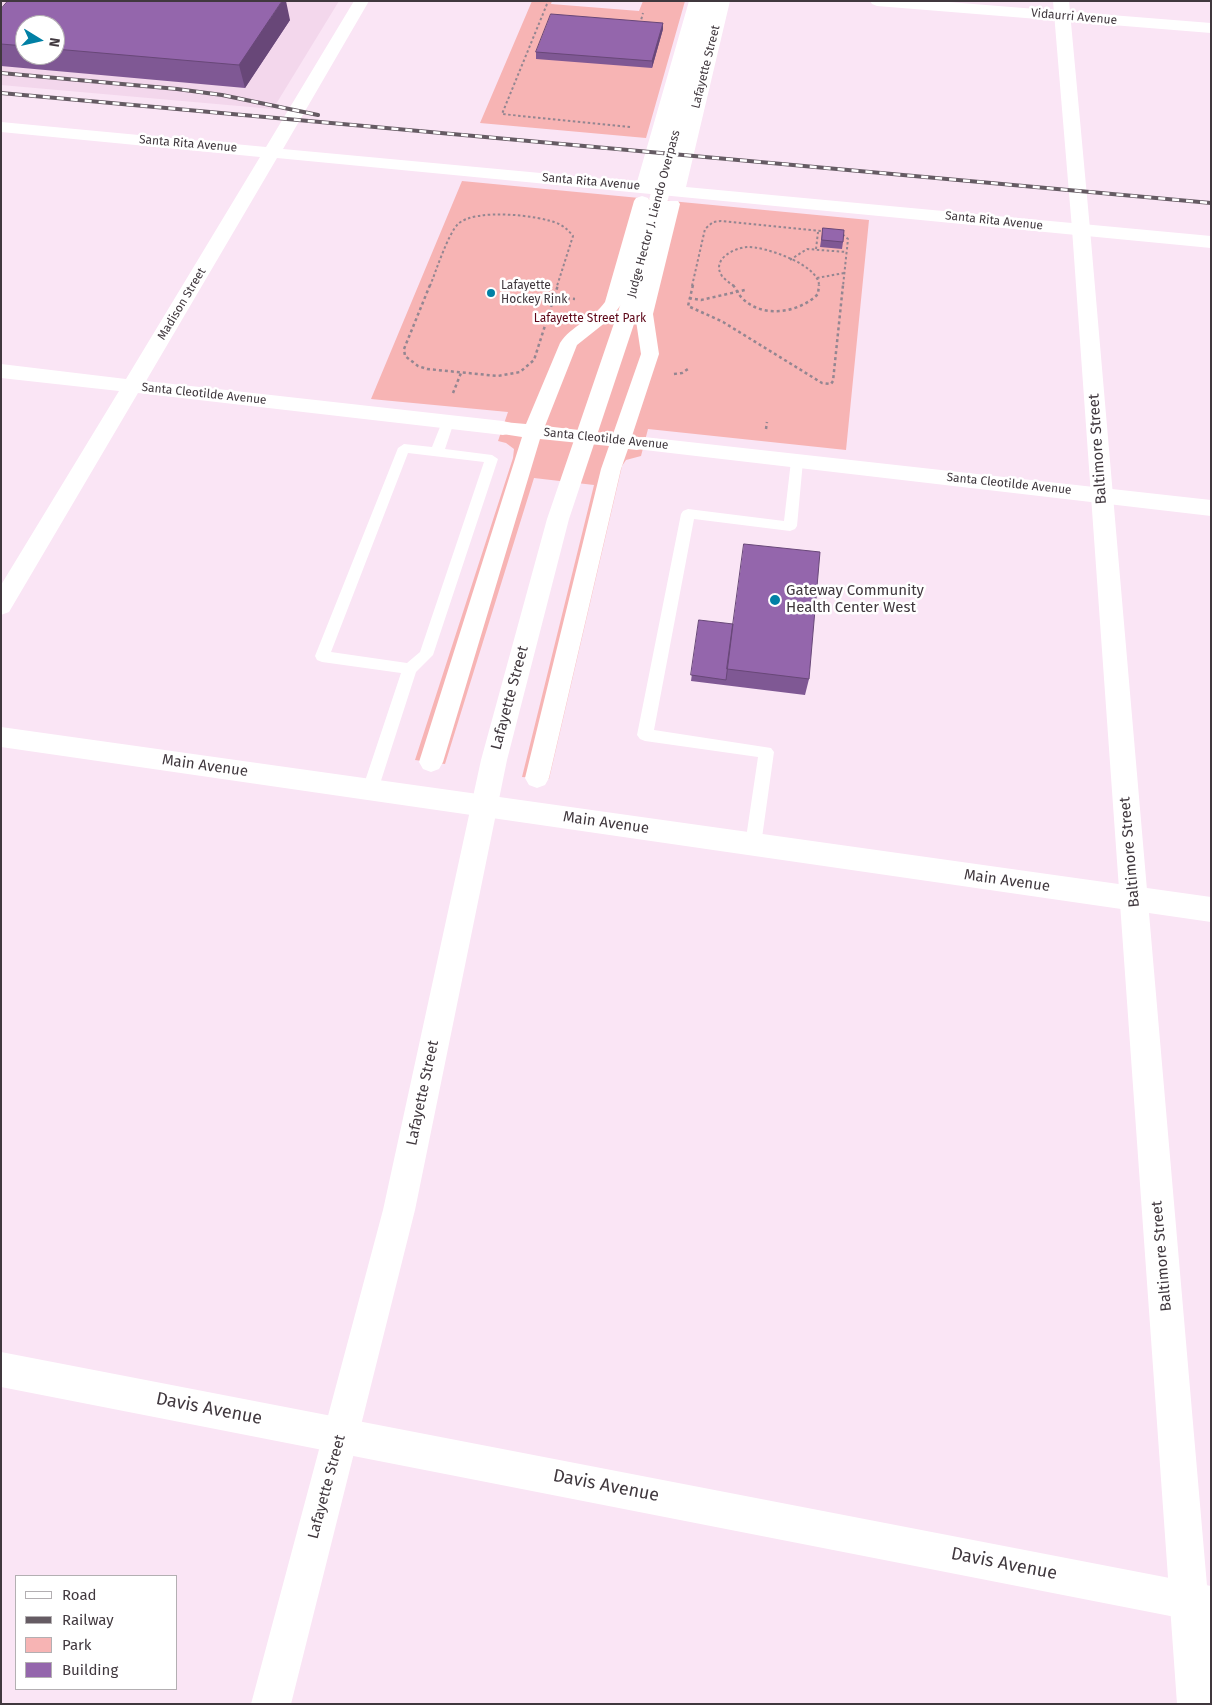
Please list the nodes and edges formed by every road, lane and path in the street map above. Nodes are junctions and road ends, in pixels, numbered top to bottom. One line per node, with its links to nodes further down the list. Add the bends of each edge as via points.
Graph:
1 (362, 1): 13 (street, Madison Street)
2 (697, 1): 14 (street, Lafayette Street)
3 (710, 1): 38 (street, Judge Hector J. Liendo Overpass, via 634,294)
4 (722, 1): 15 (street, Lafayette Street)
5 (877, 1): 7 (street, Vidaurri Avenue)
6 (547, 4): 12 (path, via 502,114)
7 (1061, 8): 10 (street, Vidaurri Avenue); 16 (street, Baltimore Street)
8 (643, 13): 9 (path)
9 (639, 28)
10 (1211, 28)
11 (1, 127): 13 (street, Santa Rita Avenue)
12 (637, 127)
13 (272, 152): 14 (street, Santa Rita Avenue); 29 (street, Madison Street)
14 (644, 194): 15 (street, Santa Rita Avenue); 33 (street, Lafayette Street, via 614,302 607,314 579,331 569,343)
15 (674, 197): 16 (street, Santa Rita Avenue); 34 (street, Lafayette Street, via 644,314 650,354)
16 (1080, 229): 18 (street, Santa Rita Avenue); 39 (street, Baltimore Street)
17 (818, 231): 19 (path); 20 (path, via 846,236); 26 (path, via 721,221 708,224)
18 (1211, 242)
19 (816, 249): 20 (path); 21 (path, via 808,249)
20 (846, 252): 22 (path)
21 (790, 260): 23 (path, via 810,270); 25 (path, via 776,251 760,247 742,247 728,252 719,268)
22 (844, 273): 23 (path); 26 (path, via 831,384 822,383 723,322 692,309 688,304)
23 (817, 278): 25 (path, via 818,294 811,302 795,309 760,308 748,303)
24 (745, 290): 25 (path)
25 (737, 292): 26 (path, via 702,300)
26 (689, 298)
27 (1, 371): 29 (street, Santa Cleotilde Avenue)
28 (461, 373): 28 (path, via 508,376 520,372 534,360 572,244 573,236 566,227 546,220 489,215 471,216 456,225 404,350 405,356 418,366); 30 (path)
29 (132, 386): 31 (street, Santa Cleotilde Avenue); 41 (street, Madison Street)
30 (452, 395)
31 (448, 422): 32 (street, Santa Cleotilde Avenue); 36 (lane)
32 (503, 428): 33 (street, Santa Cleotilde Avenue)
33 (533, 431): 34 (street, Santa Cleotilde Avenue); 44 (street, Lafayette Street)
34 (620, 441): 35 (street, Santa Cleotilde Avenue); 45 (street, Lafayette Street)
35 (644, 444): 37 (street, Santa Cleotilde Avenue)
36 (437, 452): 42 (lane, via 492,459 426,655); 42 (lane, via 404,448 322,656)
37 (797, 461): 39 (street, Santa Cleotilde Avenue); 48 (lane, via 790,526 688,514 645,734 766,752)
38 (569, 481): 47 (street, Lafayette Street)
39 (1101, 494): 40 (street, Santa Cleotilde Avenue); 49 (street, Baltimore Street)
40 (1211, 508)
41 (1, 606)
42 (410, 669): 46 (lane)
43 (1, 737): 46 (street, Main Avenue)
44 (431, 762)
45 (537, 778)
46 (370, 790): 47 (street, Main Avenue)
47 (483, 806): 48 (street, Main Avenue); 52 (street, Lafayette Street, via 399,1210)
48 (754, 845): 49 (street, Main Avenue)
49 (1134, 899): 50 (street, Main Avenue); 53 (street, Baltimore Street)
50 (1211, 910)
51 (1, 1369): 52 (street, Davis Avenue)
52 (341, 1434): 53 (street, Davis Avenue); 54 (street, Lafayette Street)
53 (1200, 1602): 55 (street, Baltimore Street)
54 (271, 1704)
55 (1198, 1704)

